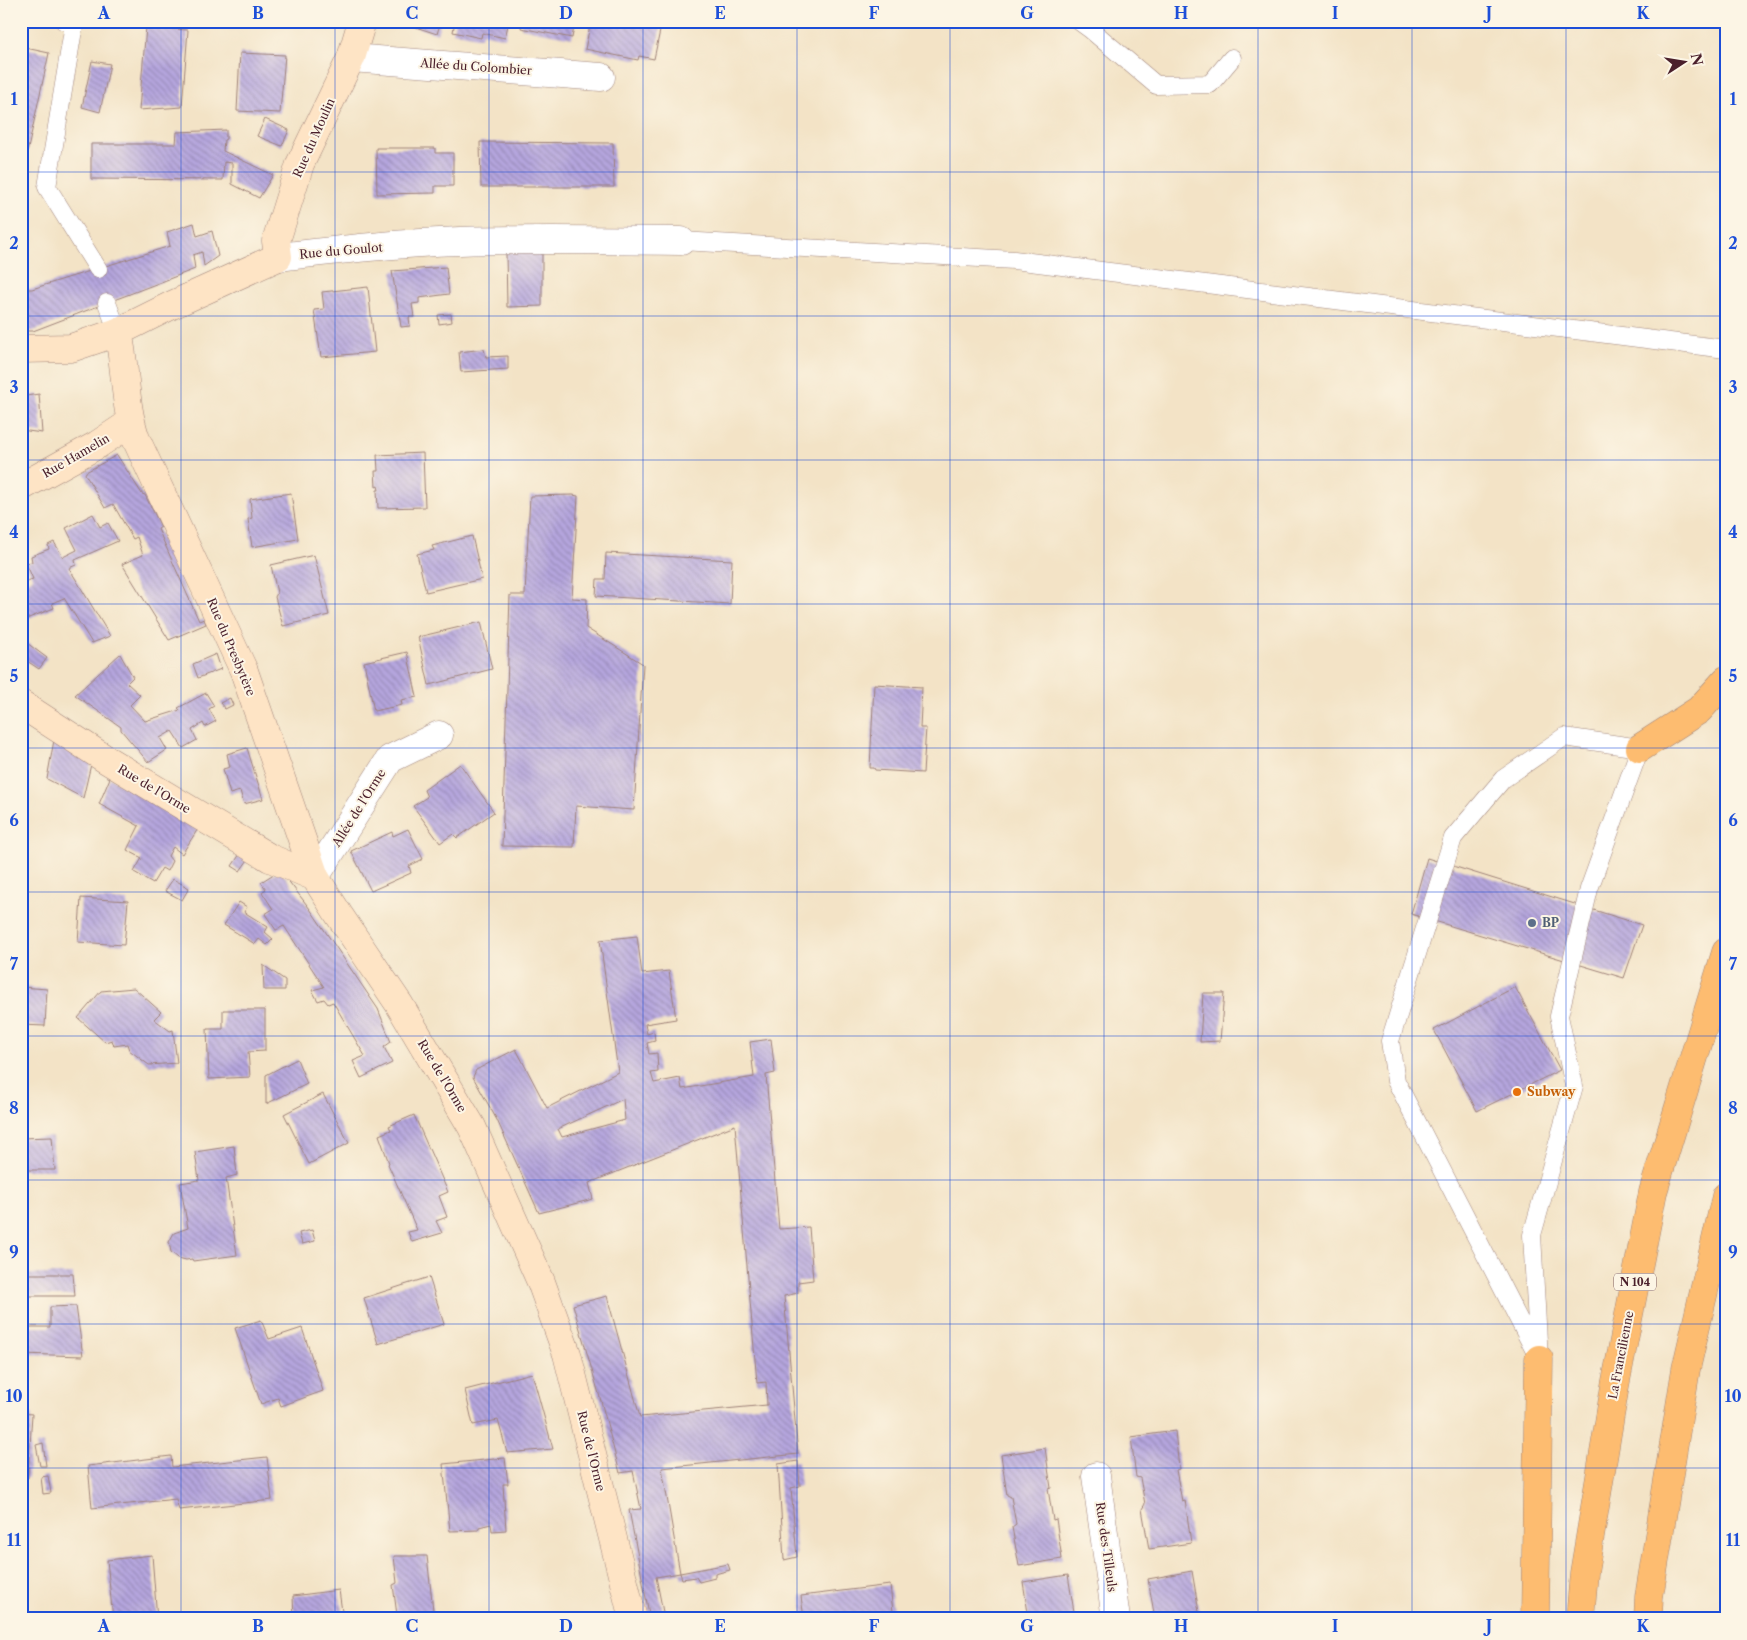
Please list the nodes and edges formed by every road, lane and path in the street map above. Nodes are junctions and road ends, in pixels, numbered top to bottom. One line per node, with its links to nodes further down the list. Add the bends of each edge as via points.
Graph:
1 (64, 21): 9 (lane, via 74,24 46,187)
2 (362, 21): 4 (street, Rue du Moulin)
3 (1079, 21): 5 (lane, via 1156,85 1210,84)
4 (351, 58): 6 (street, Allée du Colombier); 8 (street, Rue du Moulin, via 300,164 276,241)
5 (1232, 58)
6 (602, 76)
7 (681, 241): 8 (street, Rue du Goulot, via 458,241); 13 (lane, via 1014,260)
8 (278, 257): 11 (street, Rue du Goulot)
9 (98, 269)
10 (107, 302): 11 (lane)
11 (118, 332): 12 (street, Rue du Goulot, via 71,348); 14 (street, Rue du Presbytère)
12 (21, 349)
13 (1726, 349)
14 (130, 423): 15 (street, Rue Hamelin); 20 (street, Rue du Presbytère, via 244,671)
15 (21, 487)
16 (1726, 680): 19 (highway, via 1699,710)
17 (21, 704): 20 (street, Rue de l'Orme, via 270,858)
18 (439, 736): 20 (street, Allée de l'Orme, via 390,759)
19 (1640, 748): 23 (lane, via 1589,889 1560,1016 1574,1086 1532,1234); 23 (lane, via 1564,737 1503,780 1453,838 1390,1041 1396,1081)
20 (315, 877): 25 (street, Rue de l'Orme, via 400,1004 472,1127 541,1282 567,1354)
21 (1726, 952): 28 (highway, La Francilienne / N 104, via 1653,1192 1615,1386 1584,1573)
22 (1726, 1196): 29 (highway, via 1686,1369)
23 (1540, 1359): 27 (highway)
24 (1096, 1476): 26 (street, Rue des Tilleuls)
25 (633, 1619)
26 (1116, 1619)
27 (1535, 1619)
28 (1580, 1619)
29 (1648, 1619)

